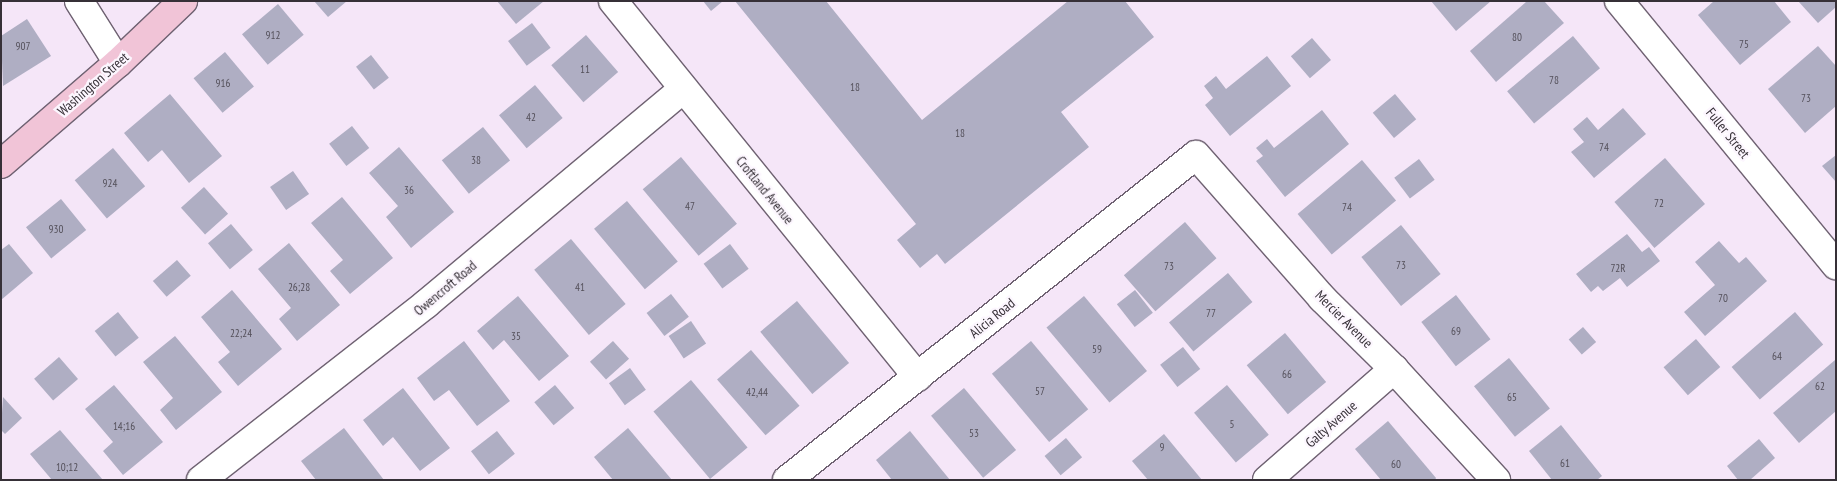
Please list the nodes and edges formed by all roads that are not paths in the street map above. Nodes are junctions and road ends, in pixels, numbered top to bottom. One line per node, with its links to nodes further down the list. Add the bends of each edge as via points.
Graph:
1 (79, 1): 5 (street)
2 (183, 1): 5 (main road, Washington Street)
3 (614, 1): 6 (street, Croftland Avenue)
4 (1620, 1): 9 (street, Fuller Street)
5 (118, 64): 8 (main road, Washington Street)
6 (683, 88): 11 (street, Croftland Avenue); 12 (street, Owencroft Road, via 426,304)
7 (1196, 155): 10 (street, Mercier Avenue, via 1322,298); 11 (street, Alicia Road)
8 (1, 164)
9 (1836, 265)
10 (1394, 369): 14 (street, Galty Avenue); 15 (street, Mercier Avenue)
11 (918, 377): 13 (street, Alicia Road)
12 (201, 480)
13 (787, 480)
14 (1268, 480)
15 (1496, 480)

